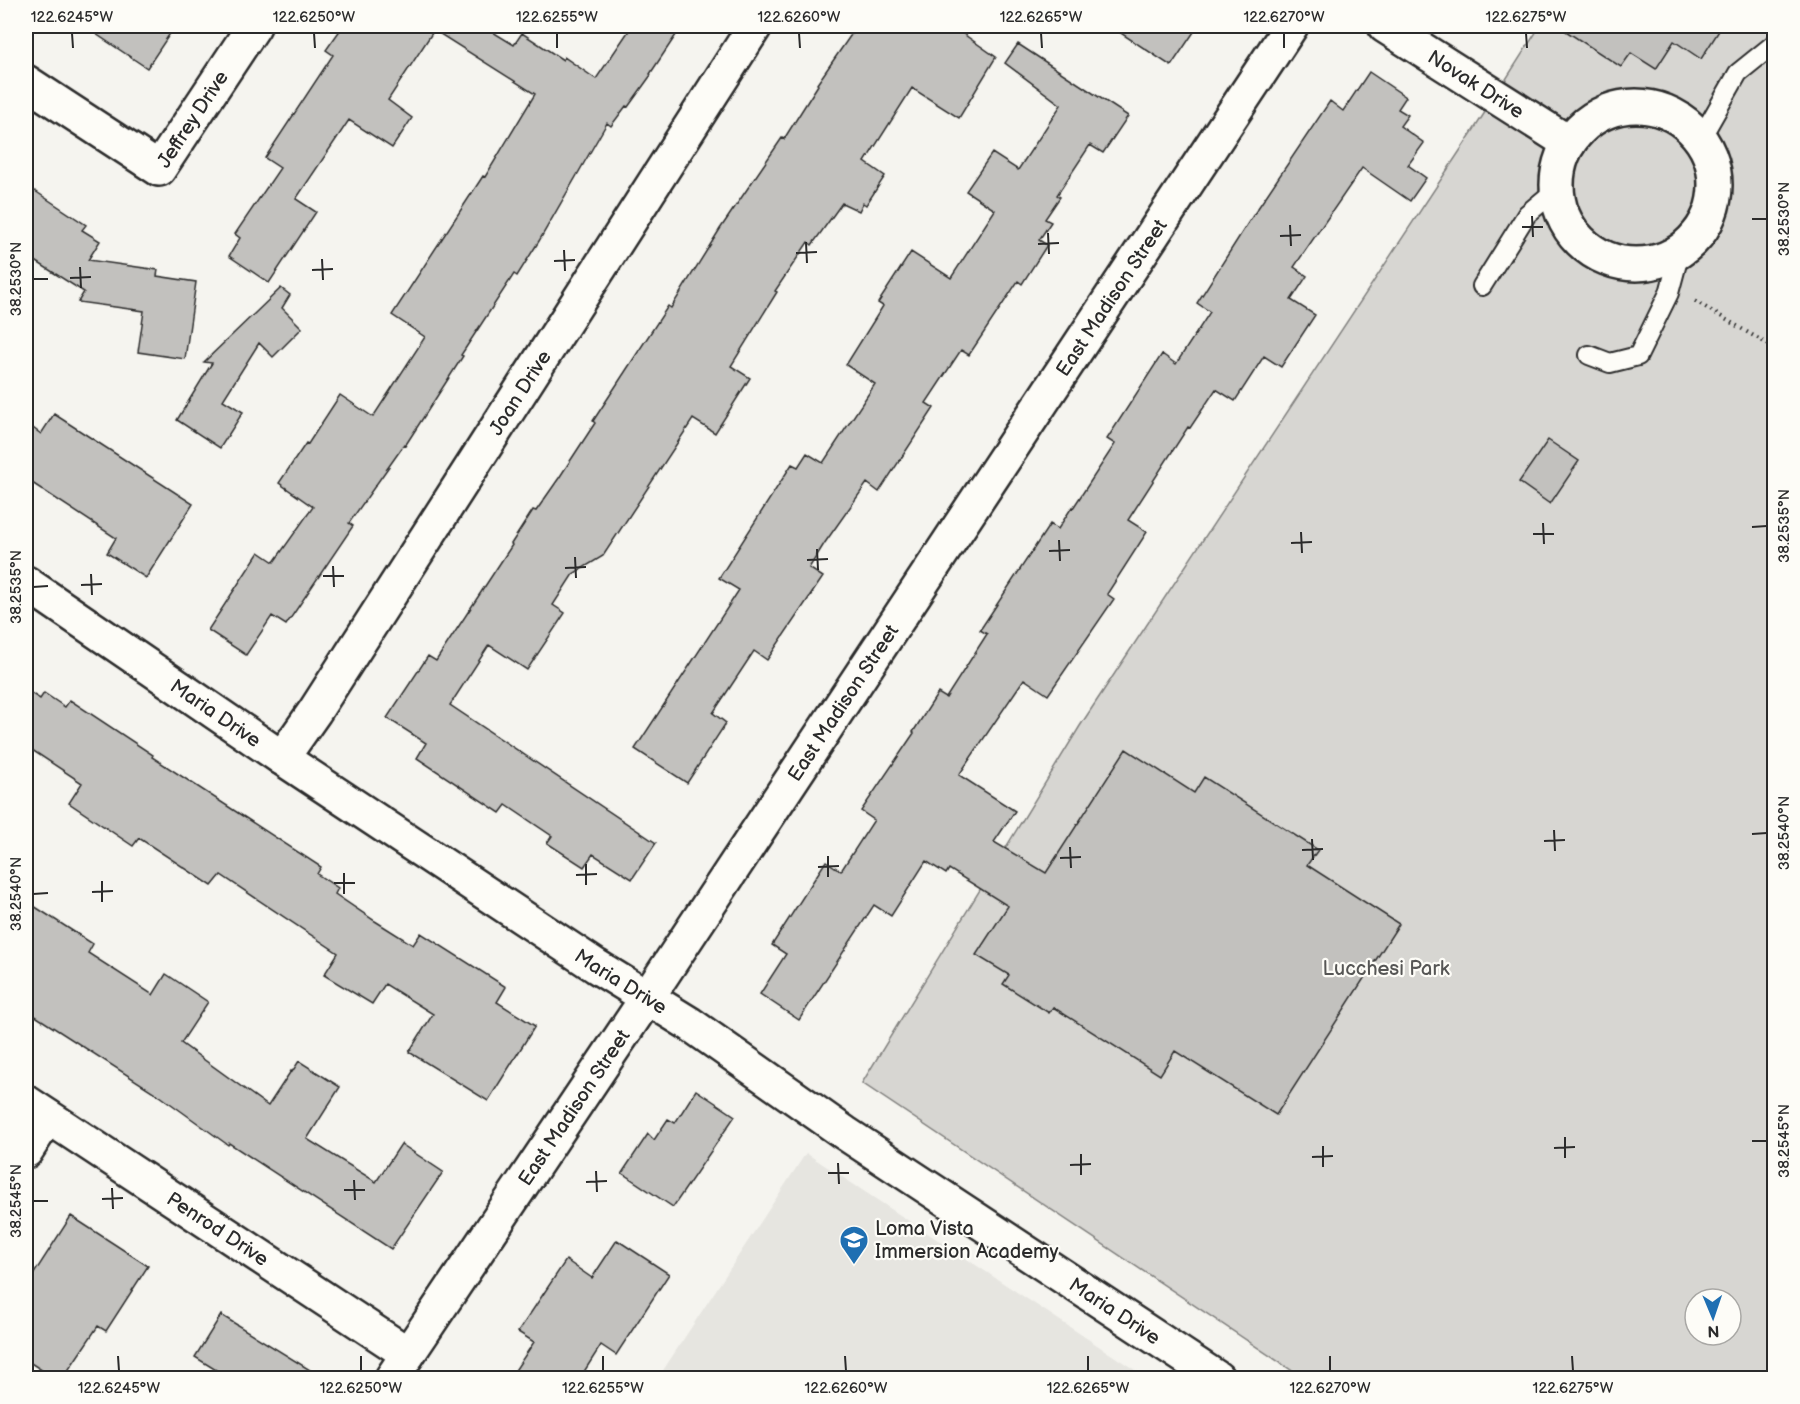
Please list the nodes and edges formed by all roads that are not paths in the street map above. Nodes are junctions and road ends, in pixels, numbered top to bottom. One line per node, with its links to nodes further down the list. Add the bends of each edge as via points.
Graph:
1 (254, 26): 6 (street, Jeffrey Drive, via 159,169)
2 (755, 26): 14 (street, Joan Drive)
3 (1291, 26): 15 (street, East Madison Street)
4 (1385, 26): 8 (street, Novak Drive)
5 (1774, 44): 7 (lane, via 1738,74)
6 (26, 82)
7 (1701, 138): 8 (street, via 1682,120 1659,109 1634,106 1608,111 1586,124); 10 (street, via 1715,178 1712,212 1699,235)
8 (1569, 143): 9 (street, via 1559,165)
9 (1557, 189): 10 (street, via 1561,212 1572,233 1589,250 1611,261 1634,265 1658,262); 11 (lane, via 1527,214)
10 (1680, 252): 12 (lane, via 1669,293 1638,356 1610,363)
11 (1482, 286)
12 (1589, 355)
13 (26, 584): 14 (street, Maria Drive)
14 (282, 758): 15 (street, Maria Drive)
15 (647, 998): 18 (street, East Madison Street); 19 (street, Maria Drive)
16 (37, 1110): 17 (street); 18 (street, Penrod Drive)
17 (26, 1151)
18 (400, 1366)
19 (1217, 1378)

